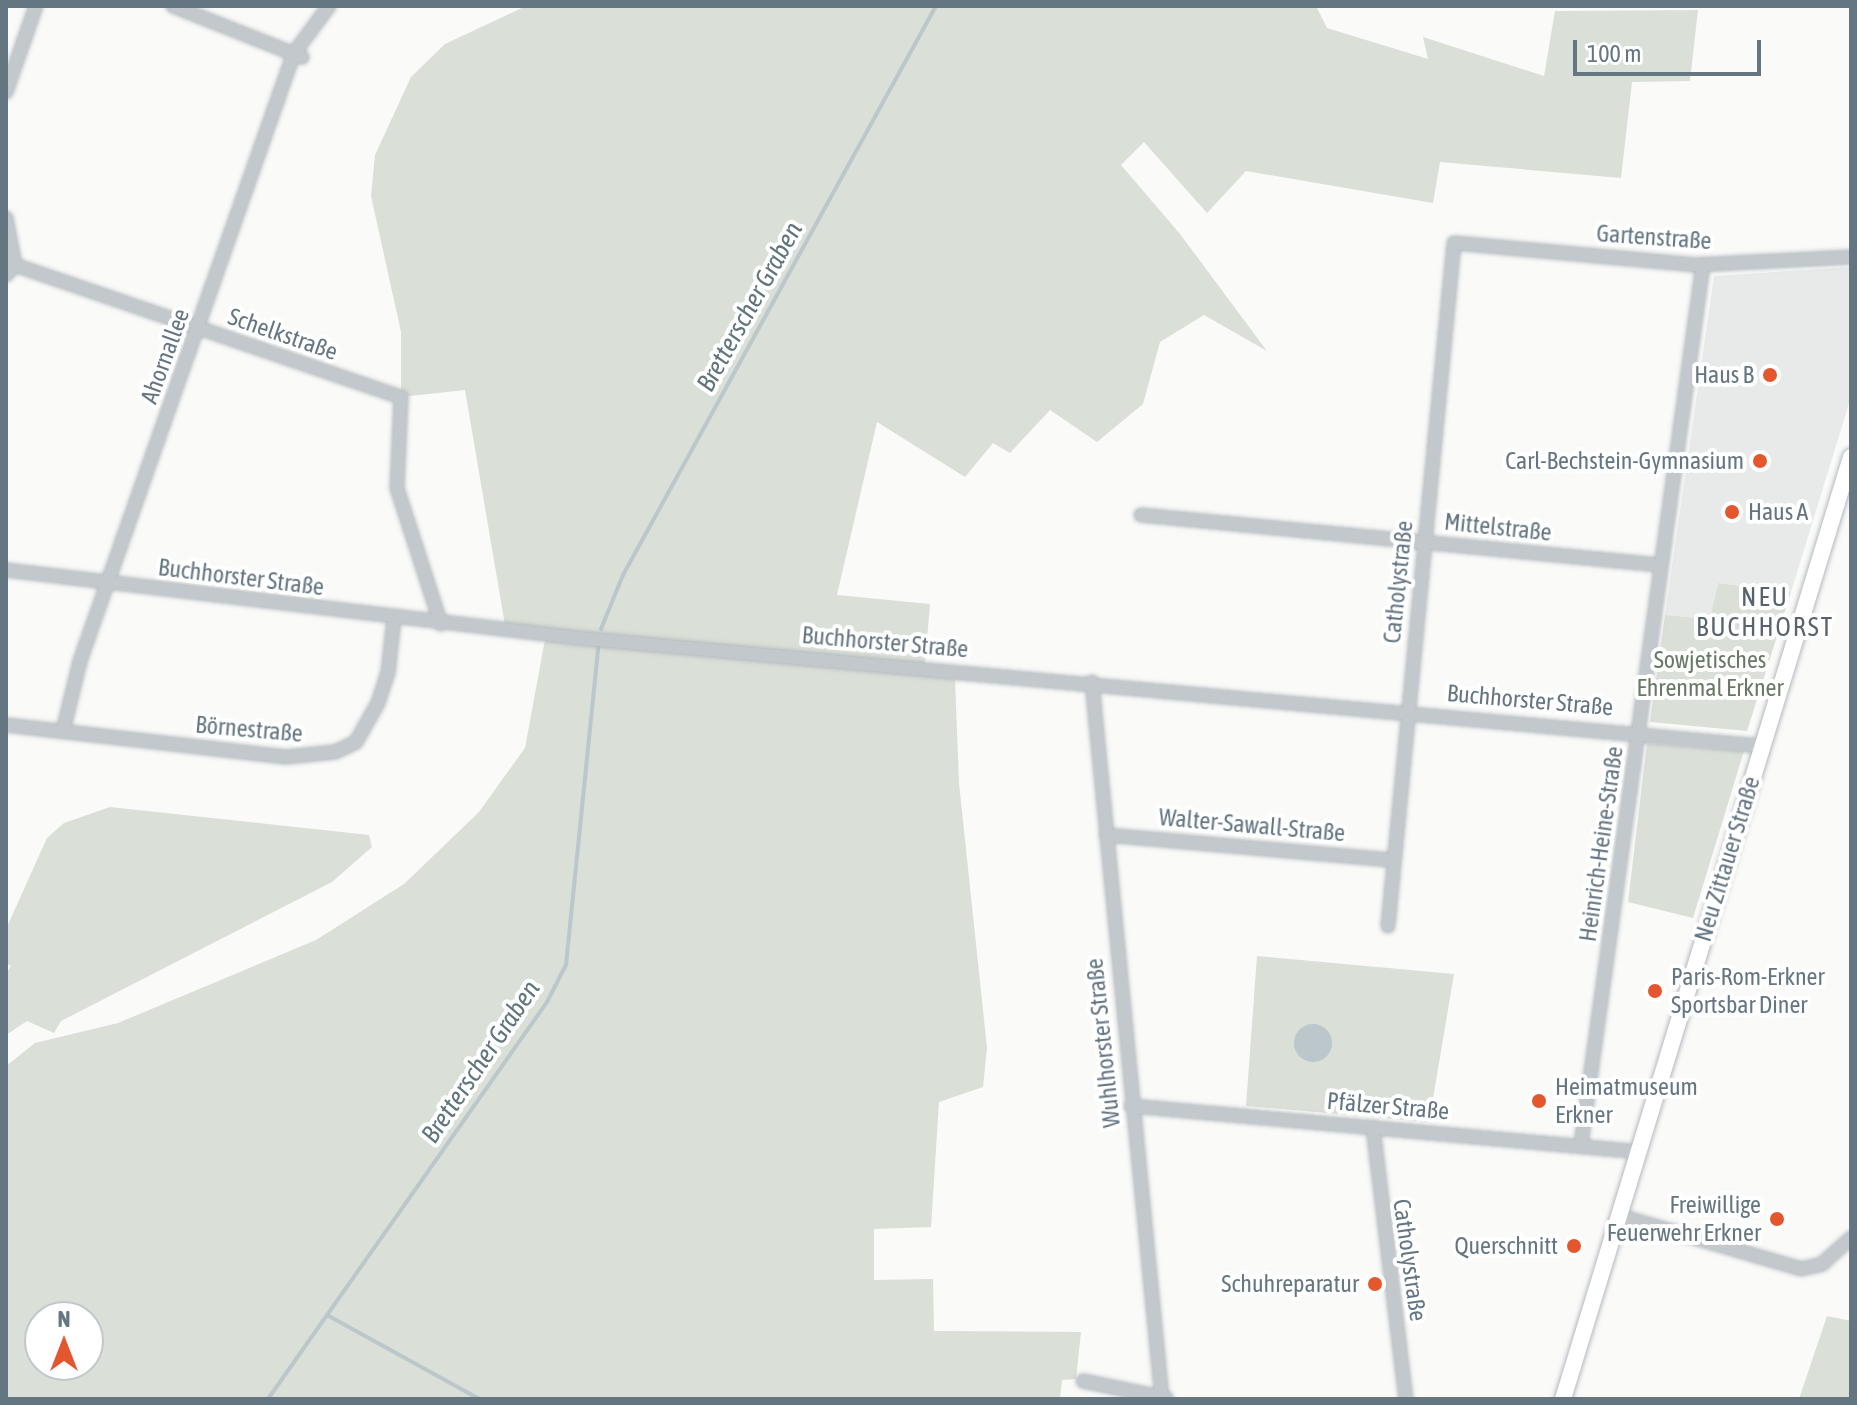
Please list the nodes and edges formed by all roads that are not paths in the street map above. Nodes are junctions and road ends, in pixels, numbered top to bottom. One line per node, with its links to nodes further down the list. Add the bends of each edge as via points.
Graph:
1 (36, 6): 5 (street)
2 (173, 6): 4 (street)
3 (329, 6): 4 (street, Ahornallee)
4 (298, 55): 12 (street, Ahornallee)
5 (6, 92)
6 (6, 218): 9 (street)
7 (1454, 243): 10 (street, Gartenstraße); 15 (street, Catholystraße)
8 (1851, 257): 10 (street, Gartenstraße)
9 (15, 265): 11 (street); 12 (street, Schelkstraße)
10 (1703, 265): 16 (street, Heinrich-Heine-Straße)
11 (6, 275)
12 (199, 329): 18 (street, Ahornallee); 20 (street, Schelkstraße, via 401,397 397,488)
13 (1851, 457): 26 (main road, Neu Zittauer Straße)
14 (1141, 515): 15 (street, Mittelstraße)
15 (1424, 542): 16 (street, Mittelstraße); 22 (street, Catholystraße)
16 (1659, 565): 25 (street, Heinrich-Heine-Straße)
17 (6, 570): 18 (street, Buchhorster Straße)
18 (109, 582): 19 (street, Buchhorster Straße); 24 (street, Ahornallee, via 80,661)
19 (394, 619): 20 (street, Buchhorster Straße); 24 (street, Börnestraße, via 378,703 356,742 335,752 286,757)
20 (441, 624): 21 (street, Buchhorster Straße)
21 (1092, 682): 22 (street, Buchhorster Straße); 27 (street, Wuhlhorster Straße)
22 (1407, 711): 25 (street, Buchhorster Straße); 28 (street, Catholystraße)
23 (6, 725): 24 (street, Börnestraße)
24 (63, 731)
25 (1639, 732): 26 (street, Buchhorster Straße); 32 (street, Heinrich-Heine-Straße)
26 (1761, 746): 33 (main road, Neu Zittauer Straße)
27 (1106, 835): 28 (street, Walter-Sawall-Straße); 30 (street, Wuhlhorster Straße)
28 (1394, 860): 29 (street, Catholystraße)
29 (1388, 926)
30 (1131, 1106): 31 (street, Pfälzer Straße); 37 (street, Wuhlhorster Straße)
31 (1373, 1127): 32 (street, Pfälzer Straße); 38 (street, Catholystraße)
32 (1581, 1144): 33 (street, Pfälzer Straße)
33 (1641, 1152): 34 (main road, Neu Zittauer Straße)
34 (1620, 1216): 35 (street, via 1783,1267 1822,1264); 39 (main road, Neu Zittauer Straße)
35 (1851, 1238)
36 (1083, 1381): 37 (street)
37 (1164, 1398)
38 (1406, 1399)
39 (1563, 1399)

